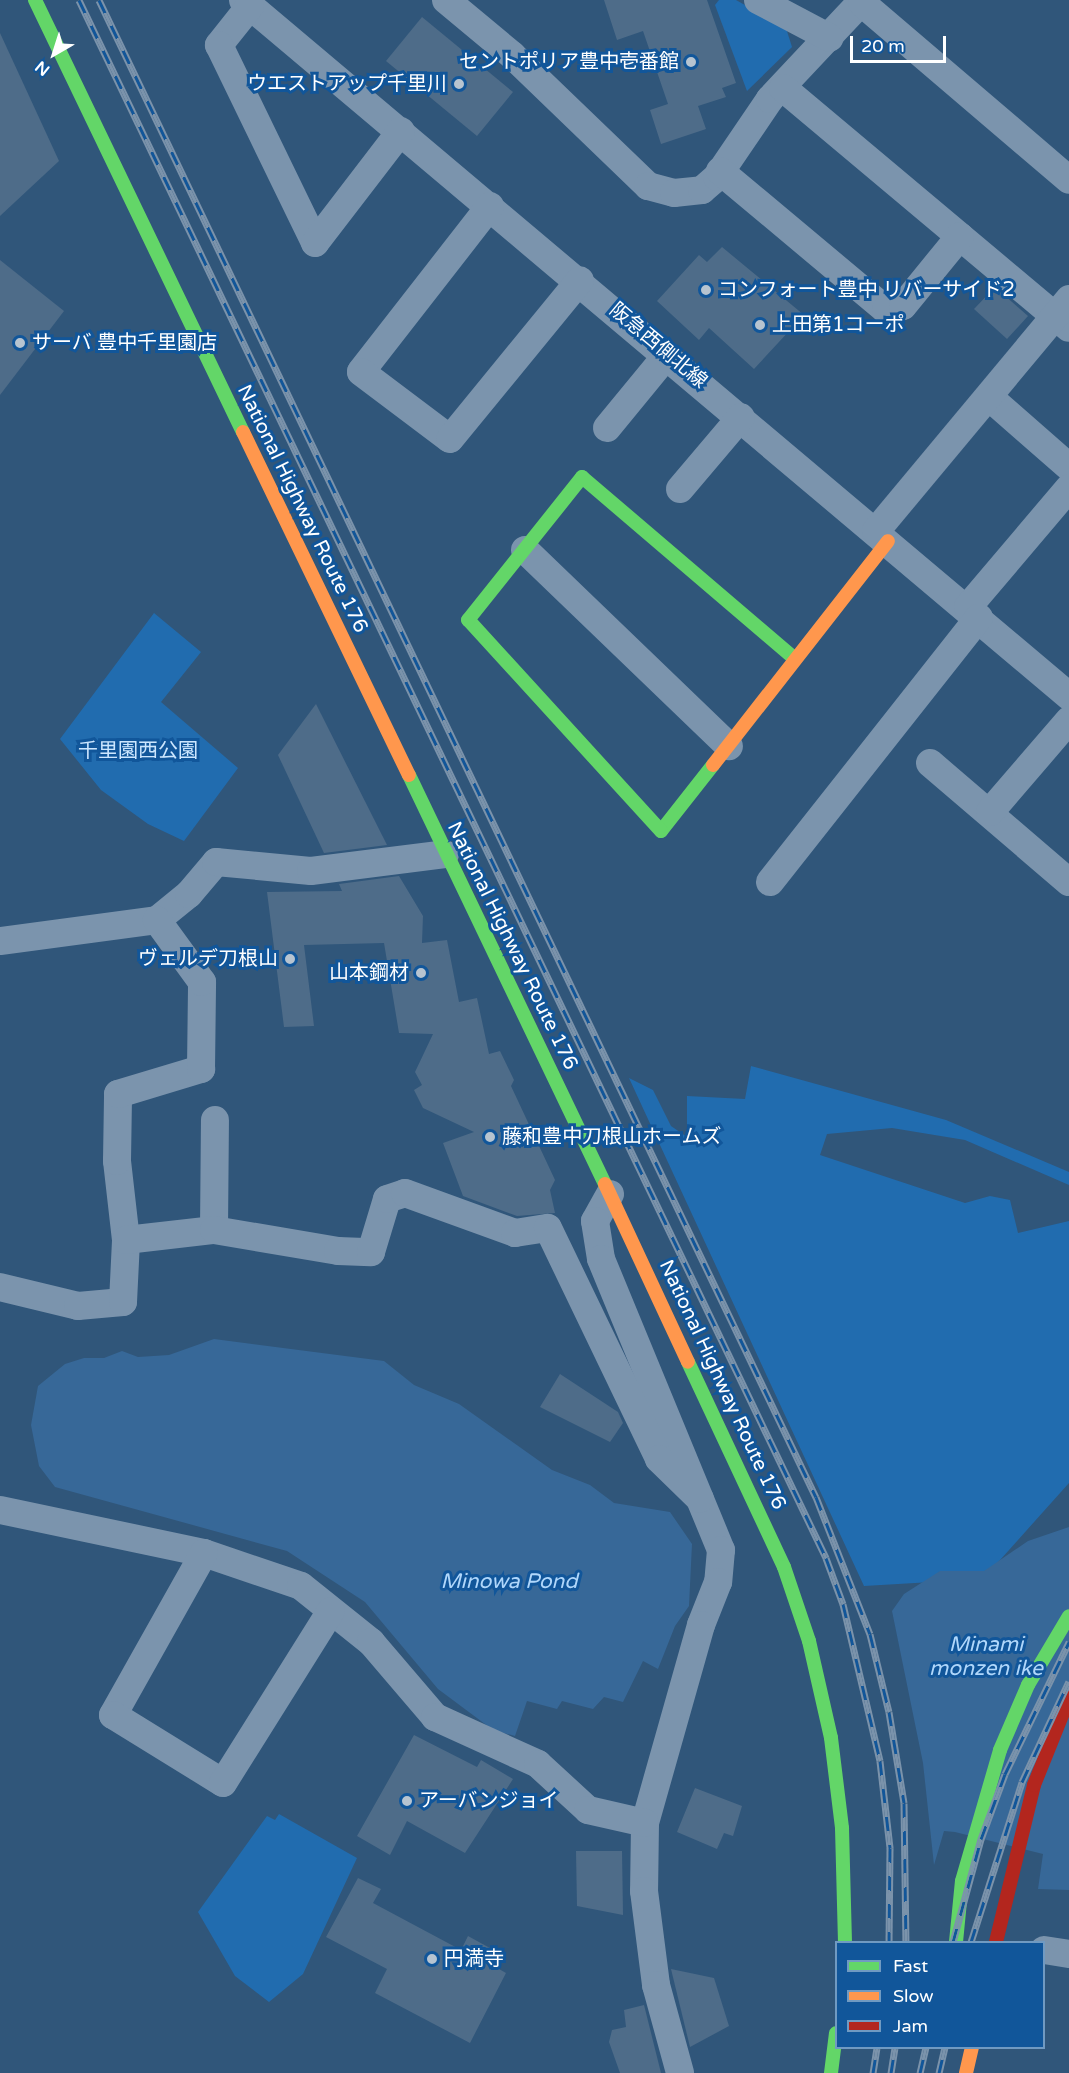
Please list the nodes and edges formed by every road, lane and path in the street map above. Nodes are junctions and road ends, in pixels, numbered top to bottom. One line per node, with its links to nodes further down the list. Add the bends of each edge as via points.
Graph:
1 (35, 0): 31 (main road, National Highway Route 176)
2 (446, 0): 9 (street, via 512,56 648,186 674,193 702,190)
3 (758, 0): 6 (street)
4 (862, 1): 6 (street); 10 (street)
5 (247, 3): 8 (street, 阪急西側北線); 8 (street, via 219,45 315,243)
6 (830, 38): 7 (street)
7 (783, 88): 9 (street, via 770,99); 12 (street)
8 (401, 131): 11 (street, 阪急西側北線)
9 (720, 171): 12 (street, via 886,310 903,306)
10 (1069, 180)
11 (490, 206): 13 (street, 阪急西側北線); 13 (street, via 361,372 450,439)
12 (960, 236): 14 (street)
13 (580, 280): 15 (street, 阪急西側北線)
14 (1064, 314): 16 (street)
15 (667, 355): 17 (street, 阪急西側北線); 18 (street)
16 (989, 397): 19 (street); 22 (street)
17 (741, 417): 21 (street); 22 (street, 阪急西側北線)
18 (607, 428)
19 (1069, 466)
20 (1069, 488): 24 (street)
21 (680, 489)
22 (882, 536): 24 (street, 阪急西側北線); 25 (main road)
23 (525, 550): 25 (main road, via 582,477); 28 (street); 28 (main road, via 468,620 661,831)
24 (974, 612): 26 (street, 阪急西側北線); 32 (street)
25 (795, 659): 28 (main road)
26 (1069, 696)
27 (1069, 720): 30 (street)
28 (729, 746)
29 (930, 763): 30 (street)
30 (990, 812): 33 (street)
31 (446, 854): 34 (street, via 311,871 216,861 189,894); 37 (main road, National Highway Route 176)
32 (771, 882)
33 (1069, 882)
34 (157, 920): 35 (street); 39 (street, via 202,982 201,1069 118,1094 117,1161)
35 (1, 936)
36 (215, 1120): 38 (street)
37 (610, 1194): 41 (street, via 595,1221 601,1259); 48 (main road, National Highway Route 176, via 738,1462 784,1567 809,1641 831,1738 838,1794)
38 (214, 1230): 39 (street); 41 (street, via 338,1251 371,1252 387,1199 405,1193 515,1233 548,1228 659,1459)
39 (126, 1240): 40 (street, via 123,1302 78,1306)
40 (0, 1287)
41 (700, 1499): 47 (street, via 721,1550 718,1582 700,1625)
42 (0, 1510): 43 (street)
43 (204, 1553): 44 (street, via 301,1586); 44 (street, via 113,1715 222,1783)
44 (331, 1611): 47 (street, via 371,1642 435,1717 538,1764 588,1810)
45 (1069, 1616): 49 (main road, via 1028,1686 1000,1750 962,1881)
46 (1069, 1698): 50 (main road, via 1034,1785)
47 (645, 1823): 55 (street, via 644,1891 656,1985)
48 (845, 1941)
49 (956, 1941)
50 (996, 1941)
51 (1045, 1950): 52 (street)
52 (1069, 1954)
53 (835, 2046): 56 (main road)
54 (972, 2049): 57 (main road)
55 (680, 2073)
56 (831, 2073)
57 (966, 2073)

